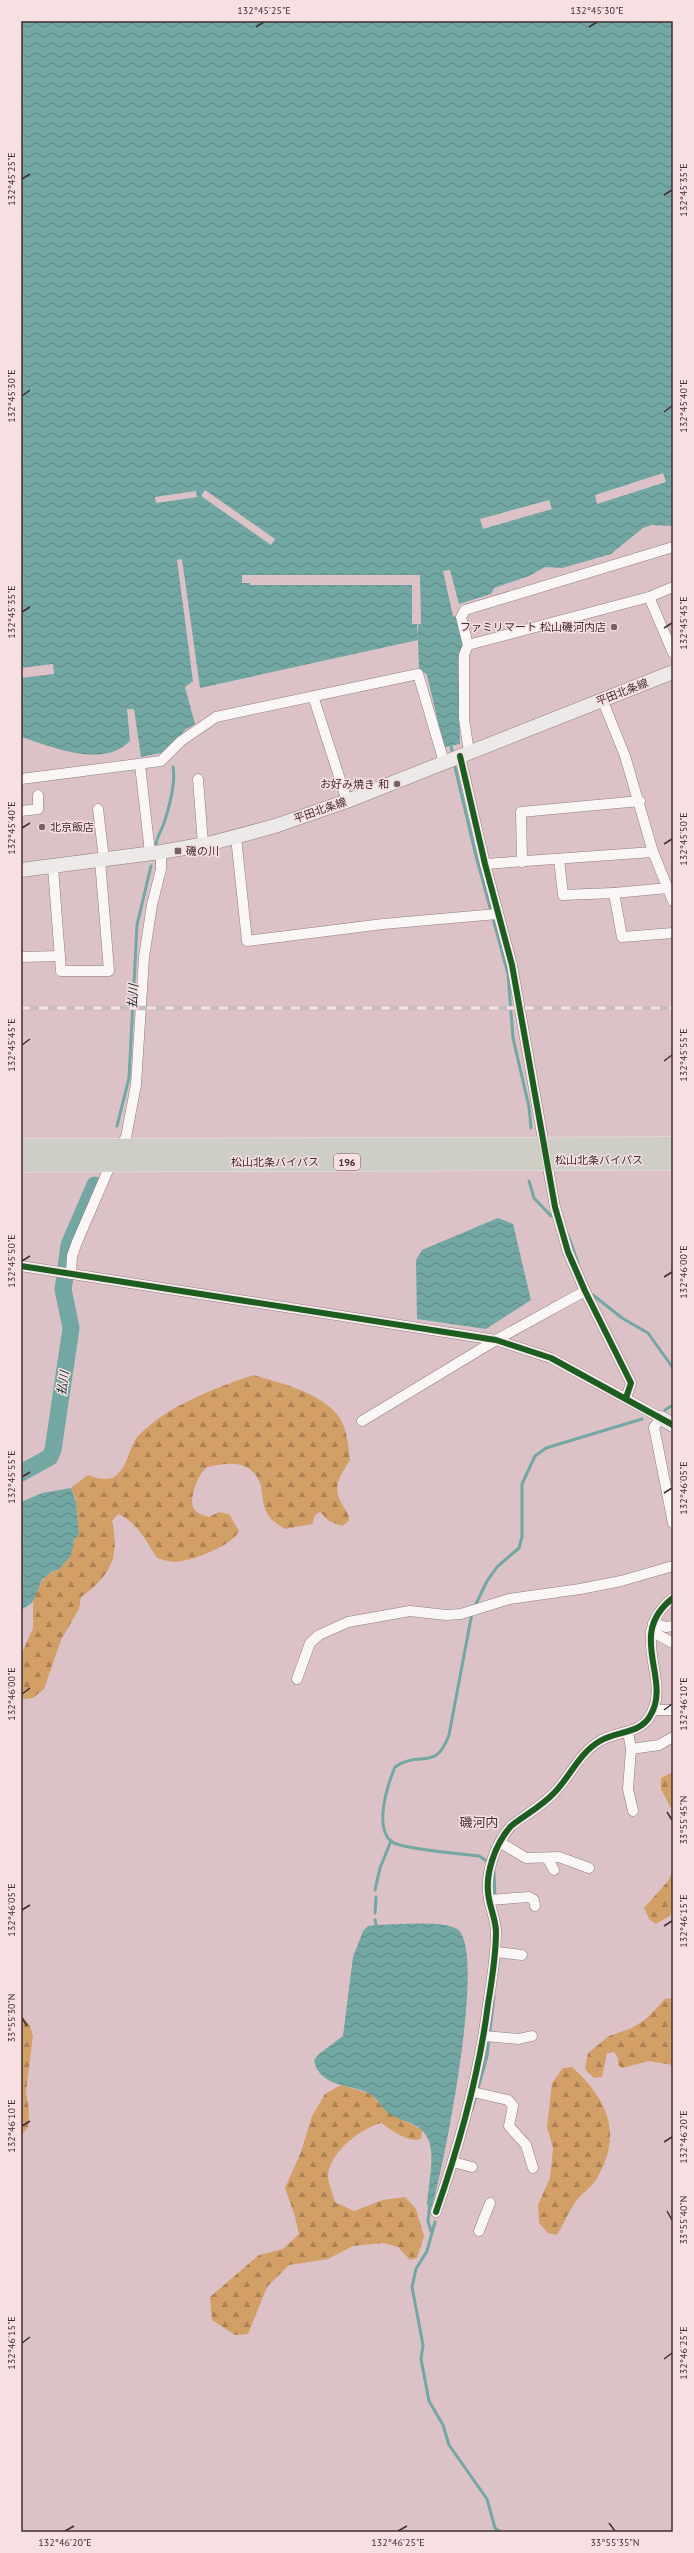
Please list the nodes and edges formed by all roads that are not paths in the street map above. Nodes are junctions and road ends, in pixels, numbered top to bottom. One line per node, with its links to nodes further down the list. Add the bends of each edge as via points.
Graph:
1 (673, 547): 4 (street, via 465,610 461,617)
2 (673, 587): 3 (street)
3 (649, 597): 4 (street); 5 (street)
4 (468, 645): 9 (street, via 464,655 464,719)
5 (673, 654)
6 (673, 672): 8 (main road, 平田北条線)
7 (313, 696): 9 (street, via 418,674); 10 (street, via 216,717 181,741 161,761); 14 (street)
8 (602, 699): 9 (main road, 平田北条線); 15 (street)
9 (456, 757): 14 (main road, 平田北条線); 25 (street)
10 (140, 765): 11 (street); 21 (street)
11 (21, 779)
12 (198, 780): 19 (street)
13 (38, 795): 17 (street, via 38,809)
14 (347, 801): 18 (main road, 平田北条線)
15 (640, 801): 20 (street); 24 (street, via 521,812)
16 (98, 809): 22 (street)
17 (21, 811)
18 (236, 837): 19 (main road, 平田北条線); 31 (street, via 247,941 376,925)
19 (203, 844): 21 (main road, 平田北条線)
20 (653, 852): 23 (street); 28 (street)
21 (156, 853): 22 (main road, 平田北条線); 38 (street, via 161,869 152,905 144,957 136,1086 126,1137)
22 (102, 859): 26 (main road, 平田北条線); 33 (street, via 109,971 61,971)
23 (559, 859): 24 (street); 29 (street, via 563,896)
24 (522, 862): 25 (street)
25 (485, 864): 31 (street)
26 (53, 868): 27 (main road, 平田北条線); 33 (street)
27 (21, 870)
28 (668, 888): 29 (street); 30 (street)
29 (614, 893): 32 (street, via 622,937)
30 (673, 900)
31 (494, 915): 37 (street, via 516,986)
32 (673, 933)
33 (60, 956): 34 (street)
34 (21, 957)
35 (673, 1146): 37 (highway, 松山北条バイパス / 196)
36 (21, 1148): 38 (highway, 松山北条バイパス / 196)
37 (547, 1154): 38 (highway, 松山北条バイパス / 196); 39 (highway, 松山北条バイパス / 196); 43 (street, via 555,1207 568,1252)
38 (116, 1155): 40 (highway, 松山北条バイパス / 196); 42 (street, via 76,1242)
39 (673, 1161)
40 (21, 1163)
41 (21, 1266): 42 (street)
42 (71, 1274): 44 (street)
43 (585, 1291): 44 (street); 45 (street, via 631,1383)
44 (496, 1340): 45 (street, via 551,1358); 46 (street)
45 (626, 1398): 47 (street)
46 (362, 1421)
47 (667, 1421): 48 (street, via 654,1427)
48 (673, 1523)
49 (673, 1566): 54 (street, via 621,1581 509,1599 446,1615 410,1611 348,1622 319,1635 310,1643)
50 (673, 1598): 52 (street, via 665,1604)
51 (673, 1626): 52 (street)
52 (652, 1627): 53 (street); 55 (street, via 656,1692)
53 (673, 1643)
54 (297, 1679)
55 (653, 1710): 56 (street); 57 (street, via 643,1724)
56 (673, 1710)
57 (628, 1732): 59 (street); 61 (street, via 611,1735 592,1746 555,1793 511,1826)
58 (673, 1737): 59 (street, via 659,1745)
59 (631, 1749): 60 (street, via 628,1789)
60 (633, 1811)
61 (501, 1843): 62 (street, via 526,1858); 65 (street, via 491,1864 487,1881)
62 (547, 1858): 63 (street, via 559,1857); 64 (street)
63 (590, 1868)
64 (554, 1870)
65 (492, 1900): 66 (street, via 529,1897 534,1900); 67 (street)
66 (535, 1906)
67 (499, 1952): 68 (street); 69 (street)
68 (522, 1955)
69 (488, 2036): 70 (street, via 519,2039); 71 (street)
70 (532, 2036)
71 (476, 2093): 72 (street); 74 (street, via 508,2100 513,2106 509,2126 526,2146)
72 (456, 2163): 73 (street); 76 (street)
73 (472, 2167)
74 (533, 2168)
75 (490, 2203): 77 (street)
76 (436, 2212)
77 (479, 2231)

